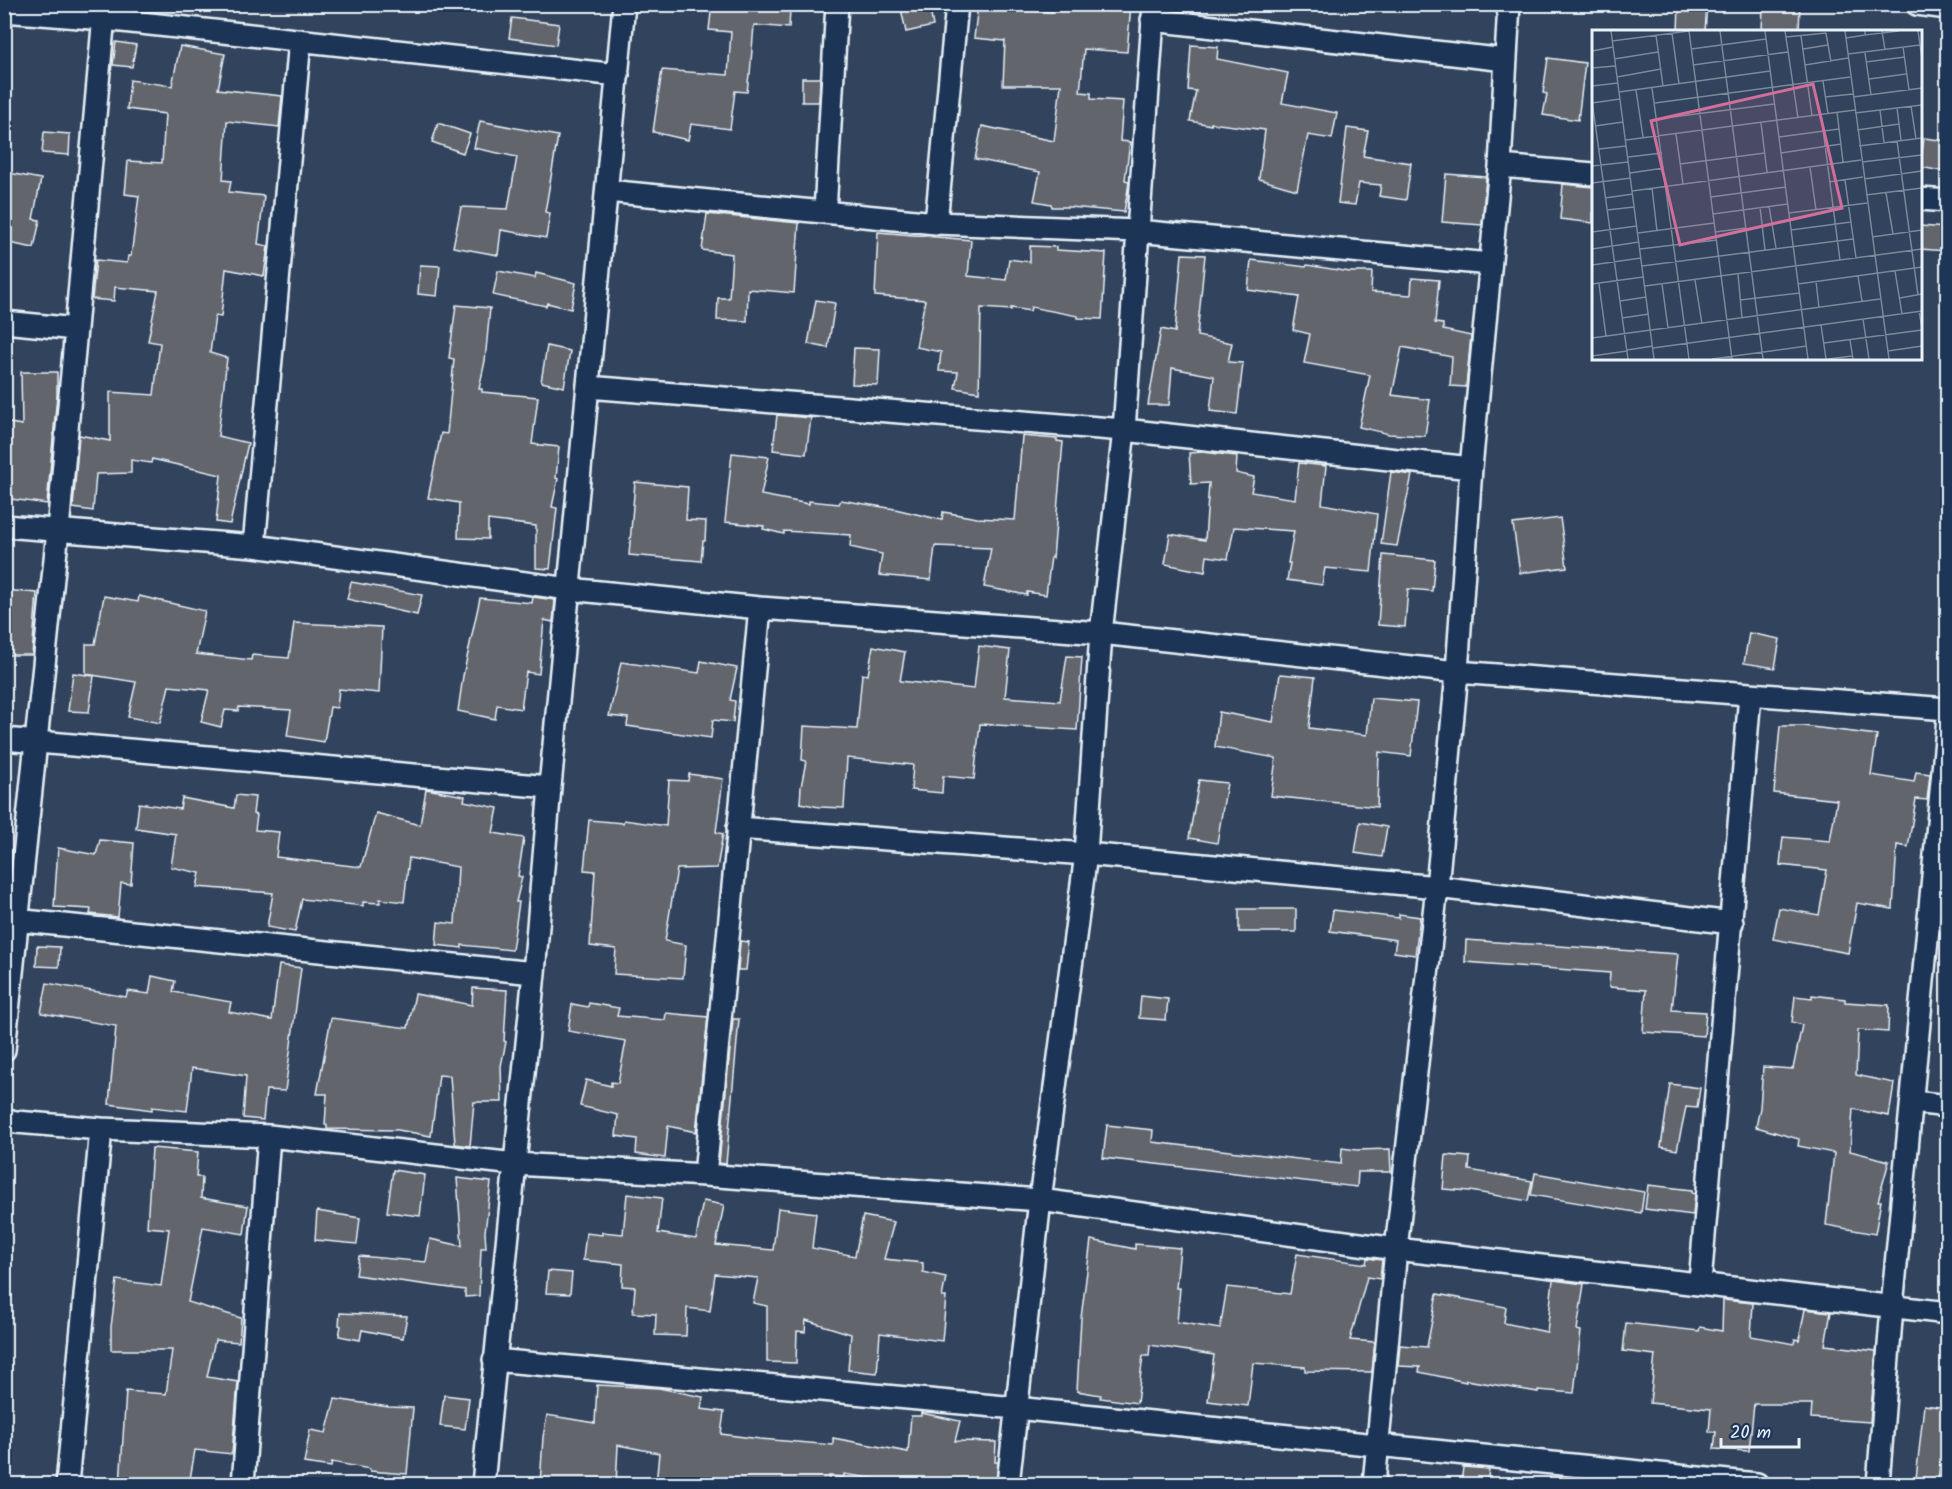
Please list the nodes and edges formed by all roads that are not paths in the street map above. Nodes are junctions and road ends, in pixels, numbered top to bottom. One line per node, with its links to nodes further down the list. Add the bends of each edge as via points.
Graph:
1 (624, 4): 12 (street)
2 (837, 4): 18 (street)
3 (957, 4): 19 (street)
4 (1509, 4): 11 (street)
5 (1917, 4): 6 (street)
6 (1947, 8)
7 (4, 11): 8 (street)
8 (104, 12): 10 (street); 23 (street)
9 (1153, 12): 11 (street); 20 (street)
10 (300, 40): 12 (street); 29 (street)
11 (1506, 60): 13 (street)
12 (618, 75): 15 (street)
13 (1500, 166): 14 (street); 21 (street)
14 (1592, 174)
15 (607, 190): 18 (street); 24 (street)
16 (1922, 199): 17 (street)
17 (1947, 201)
18 (825, 212): 19 (street)
19 (936, 224): 20 (street)
20 (1137, 231): 21 (street); 25 (street)
21 (1490, 264): 26 (street)
22 (4, 322): 23 (street)
23 (76, 329): 28 (street)
24 (588, 387): 25 (street); 30 (street)
25 (1124, 430): 26 (street); 32 (street)
26 (1471, 468): 33 (street)
27 (4, 526): 28 (street)
28 (58, 530): 29 (street); 38 (street)
29 (254, 546): 30 (street)
30 (569, 589): 31 (street); 39 (street)
31 (760, 608): 32 (street); 40 (street)
32 (1101, 633): 33 (street); 41 (street)
33 (1457, 672): 34 (street); 42 (street)
34 (1750, 695): 35 (street); 45 (street)
35 (1947, 709)
36 (1947, 718): 43 (street)
37 (4, 739): 38 (street)
38 (35, 742): 39 (street); 44 (street)
39 (550, 787): 46 (street)
40 (738, 828): 41 (street); 54 (street)
41 (1086, 854): 42 (street); 55 (street)
42 (1437, 887): 45 (street); 56 (street)
43 (1939, 918): 48 (street)
44 (11, 920): 46 (street); 47 (street)
45 (1732, 923): 57 (street)
46 (534, 973): 53 (street)
47 (4, 1050)
48 (1913, 1102): 49 (street); 58 (street)
49 (1947, 1106)
50 (4, 1121): 51 (street)
51 (101, 1129): 52 (street); 63 (street)
52 (269, 1136): 53 (street); 64 (street)
53 (515, 1164): 54 (street); 60 (street)
54 (705, 1175): 55 (street)
55 (1040, 1200): 56 (street); 61 (street)
56 (1396, 1249): 57 (street); 62 (street)
57 (1700, 1283): 58 (street)
58 (1893, 1307): 59 (street); 69 (street)
59 (1947, 1313)
60 (494, 1360): 61 (street); 65 (street)
61 (1016, 1408): 62 (street); 66 (street)
62 (1377, 1444): 67 (street); 68 (street)
63 (67, 1485)
64 (243, 1485)
65 (483, 1485)
66 (1008, 1485)
67 (1374, 1485)
68 (1757, 1485)
69 (1878, 1485)

